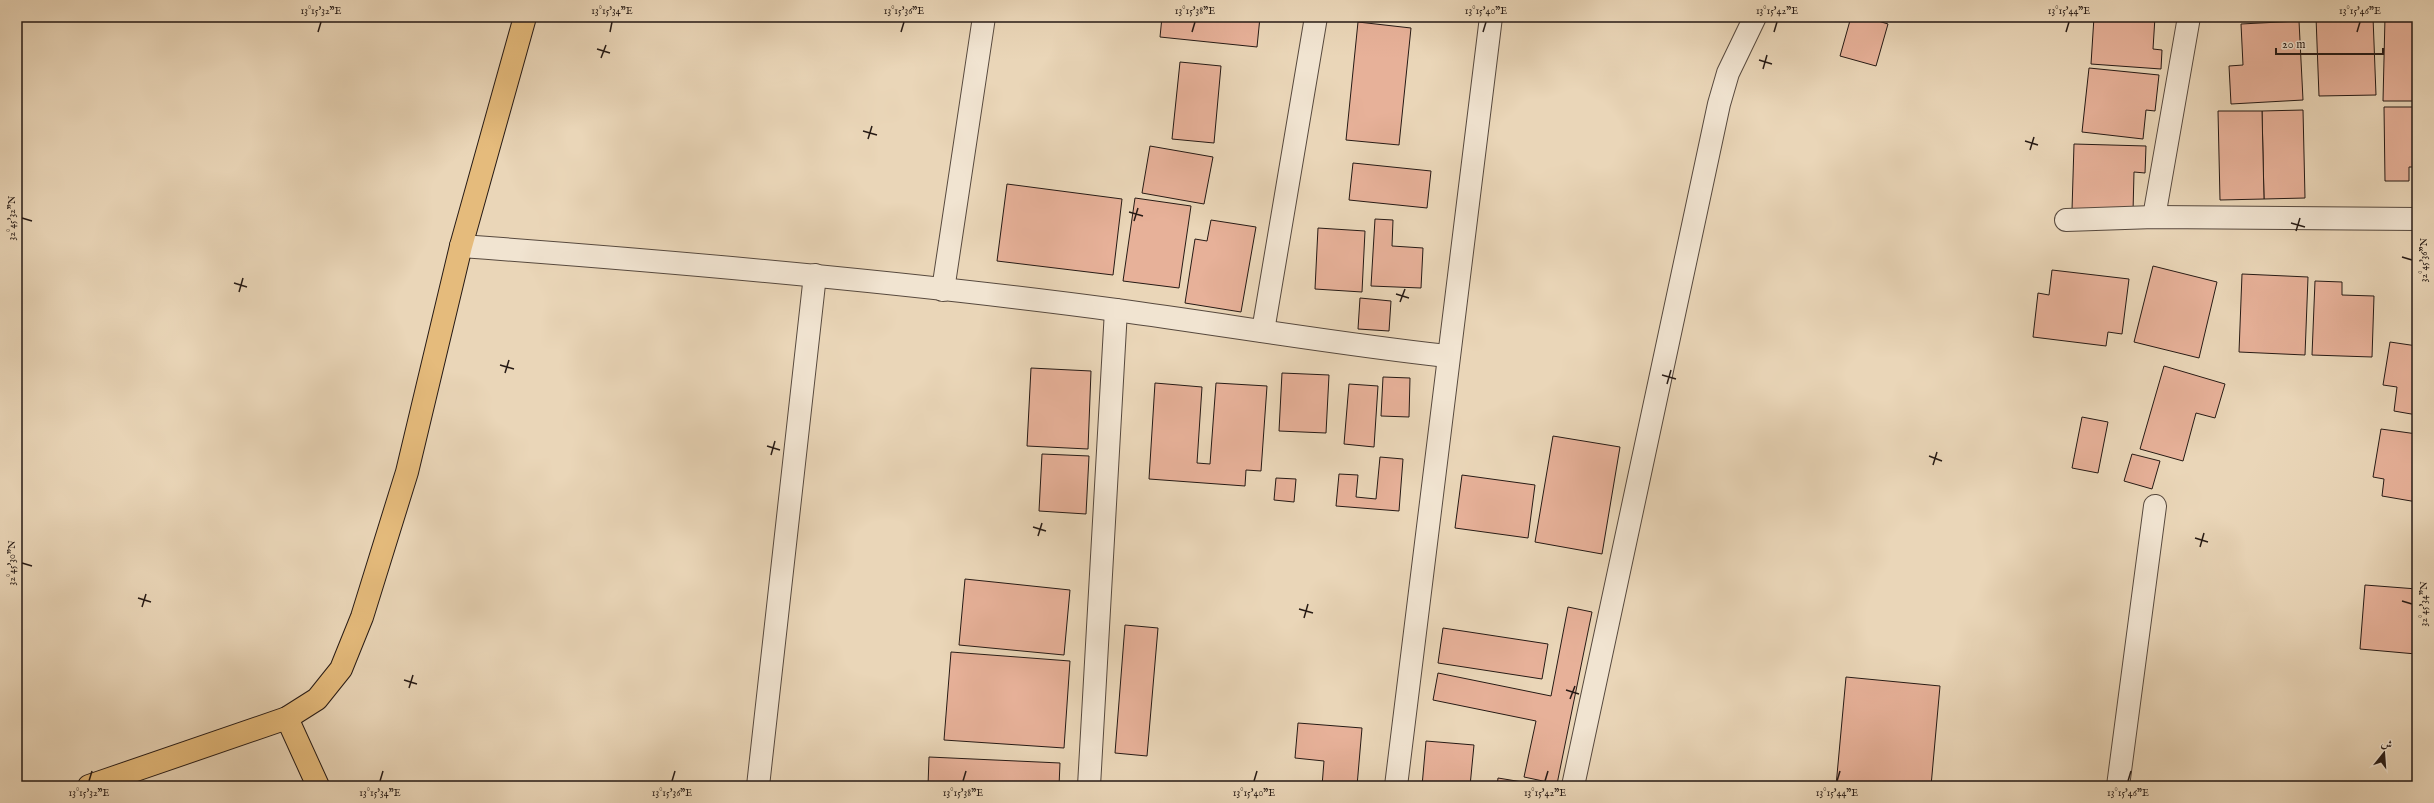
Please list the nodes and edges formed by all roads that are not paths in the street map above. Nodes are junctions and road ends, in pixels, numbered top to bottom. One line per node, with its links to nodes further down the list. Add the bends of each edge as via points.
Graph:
1 (525, 17): 10 (main road)
2 (984, 17): 12 (street)
3 (1316, 17): 14 (street)
4 (1491, 17): 15 (street)
5 (1755, 17): 23 (street, via 1728,73 1719,104)
6 (2189, 17): 7 (street)
7 (2154, 217): 8 (street); 9 (street)
8 (2417, 219)
9 (2066, 220)
10 (461, 246): 11 (street); 17 (main road, via 407,472 362,617 341,669 317,699)
11 (815, 275): 12 (street); 20 (street)
12 (944, 290): 13 (street)
13 (1116, 310): 14 (street); 21 (street)
14 (1263, 331): 15 (street, via 1354,346)
15 (1447, 356): 22 (street)
16 (2155, 506): 24 (street)
17 (287, 718): 18 (main road); 19 (main road)
18 (89, 786)
19 (318, 786)
20 (758, 786)
21 (1089, 786)
22 (1396, 786)
23 (1573, 786)
24 (2118, 786)

